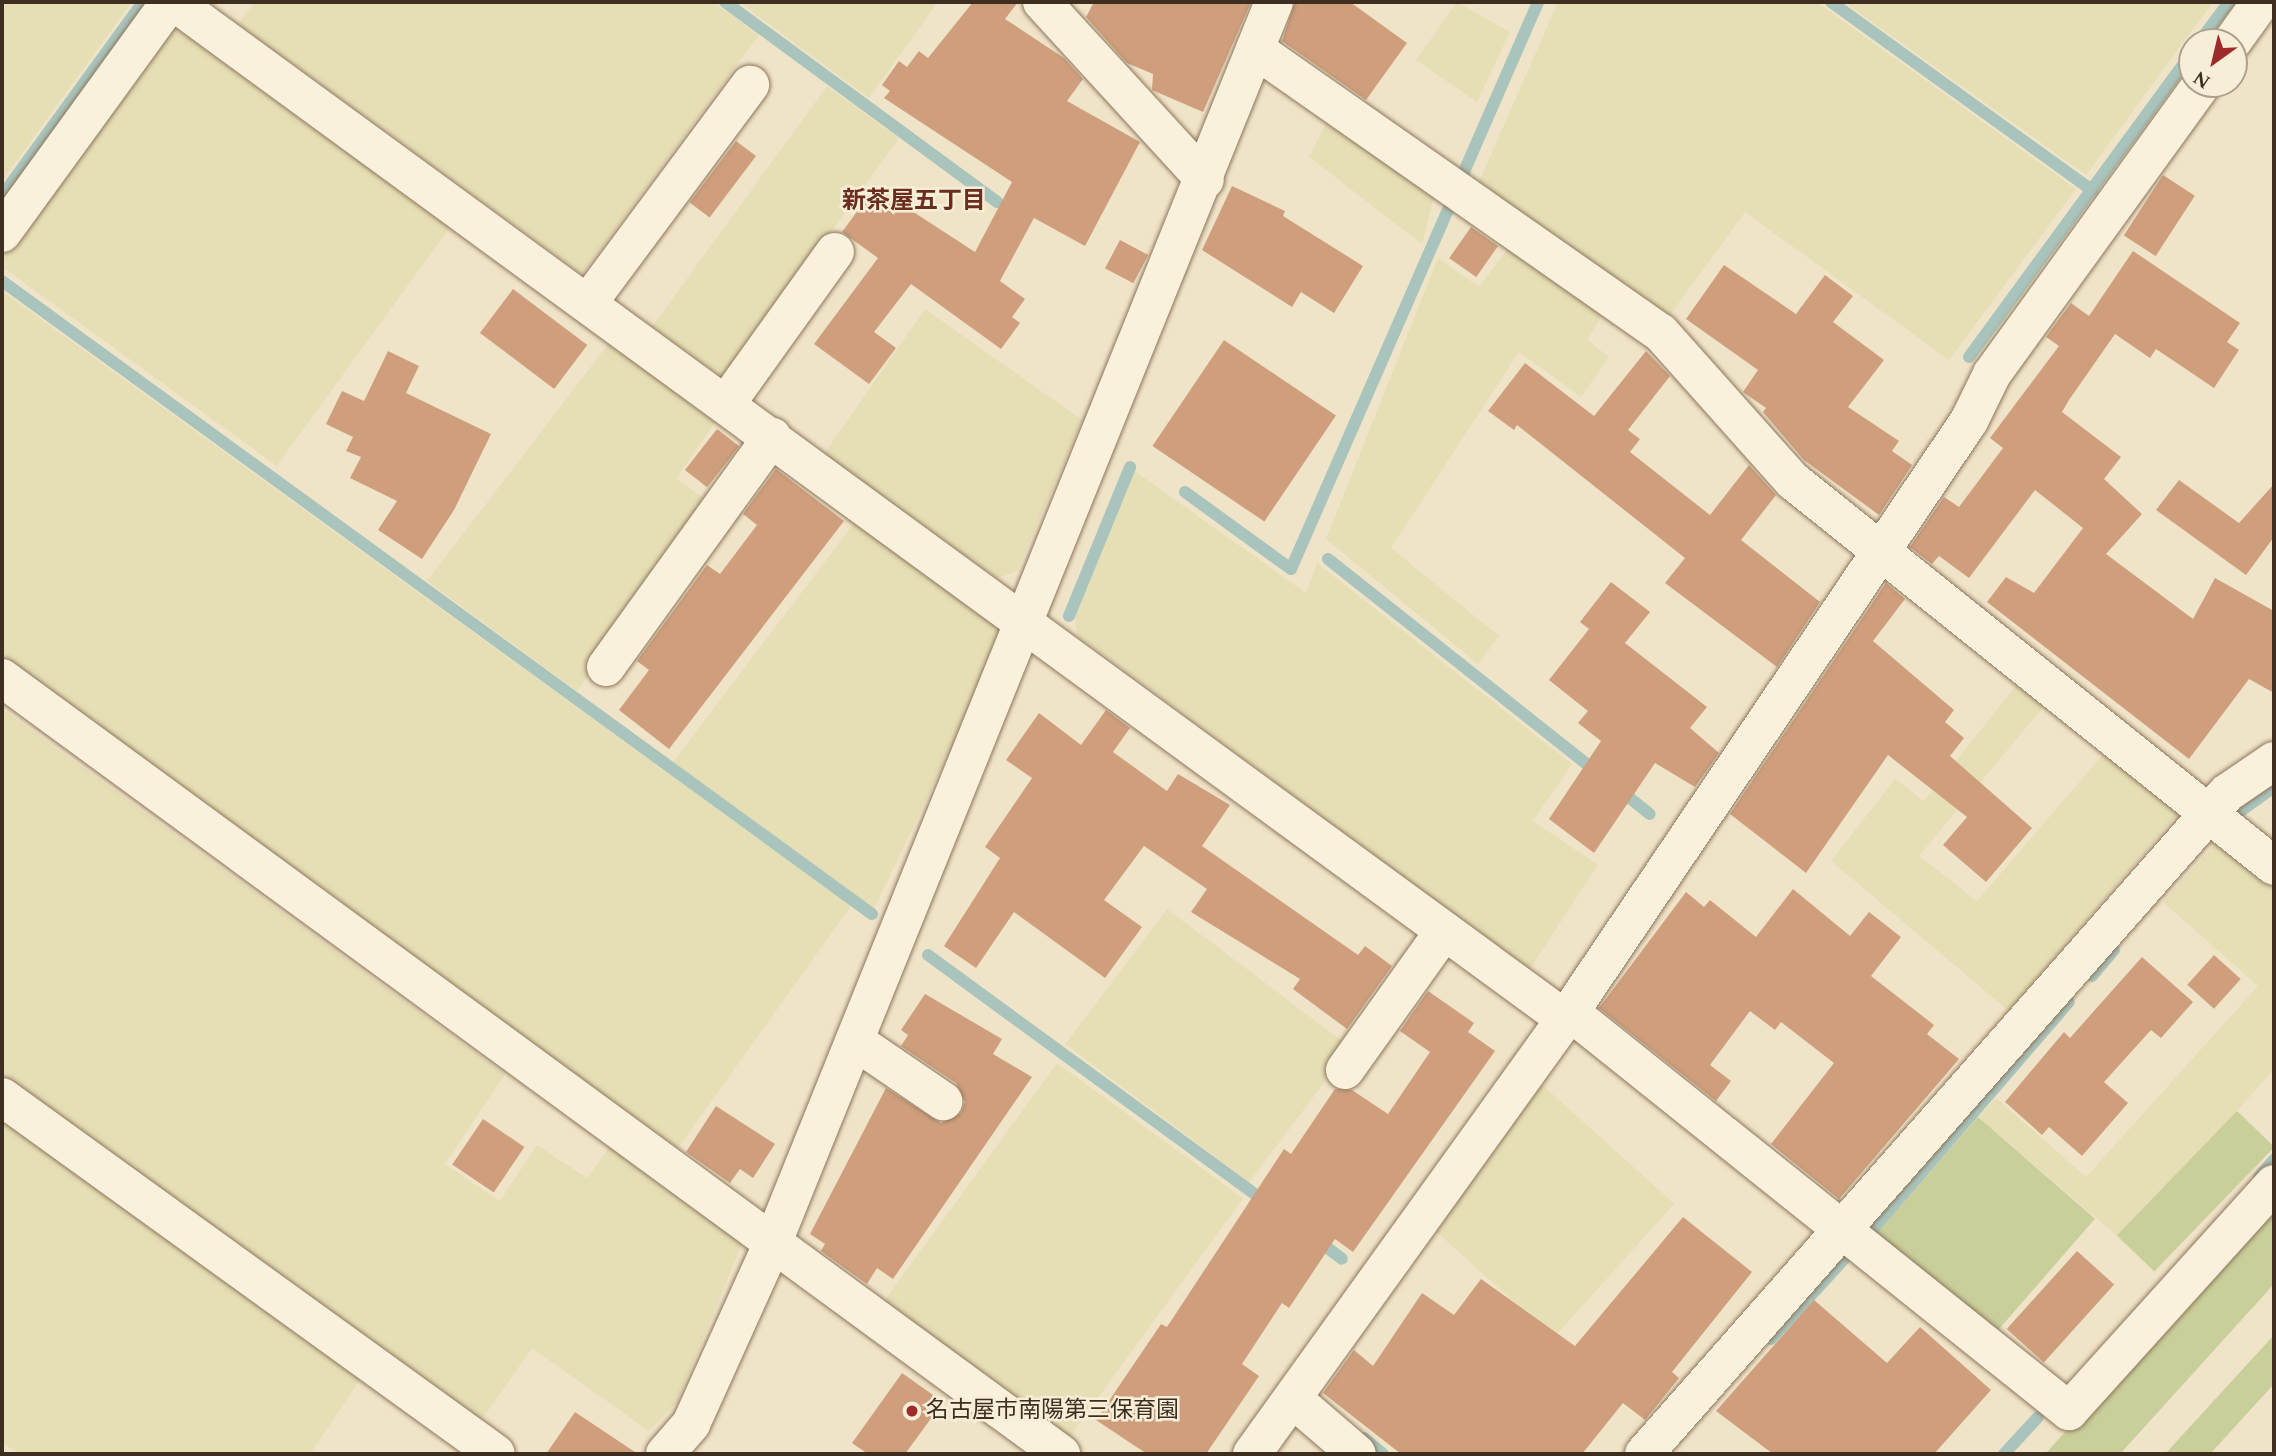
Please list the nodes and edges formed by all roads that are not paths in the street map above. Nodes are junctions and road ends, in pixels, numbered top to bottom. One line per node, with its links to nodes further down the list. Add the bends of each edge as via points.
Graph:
1 (172, 2): 10 (street); 12 (street)
2 (1042, 2): 9 (street)
3 (1274, 2): 6 (street)
4 (2261, 2): 5 (street)
5 (2242, 28)
6 (1255, 49): 9 (street); 15 (street, via 1661,333 1793,481)
7 (750, 85): 12 (street)
8 (2192, 98): 15 (street, via 1992,374 1969,421)
9 (1205, 180): 16 (street)
10 (2, 233)
11 (835, 252): 13 (street)
12 (588, 303): 13 (street)
13 (726, 404): 14 (street)
14 (772, 437): 16 (street); 17 (street)
15 (1881, 545): 20 (street); 23 (street)
16 (1025, 621): 22 (street); 24 (street)
17 (606, 667)
18 (2, 678): 30 (street)
19 (2274, 761): 20 (street)
20 (2209, 813): 21 (street); 29 (street)
21 (2274, 866)
22 (1444, 931): 23 (street); 25 (street)
23 (1568, 1016): 29 (street); 31 (street)
24 (855, 1041): 27 (street); 30 (street)
25 (1345, 1070)
26 (2, 1097): 32 (street)
27 (943, 1101)
28 (2274, 1184): 29 (street, via 2069,1411)
29 (1840, 1234): 37 (street)
30 (773, 1242): 33 (street, via 691,1424); 34 (street)
31 (1293, 1399): 35 (street); 36 (street)
32 (496, 1454)
33 (665, 1454)
34 (1061, 1454)
35 (1252, 1454)
36 (1357, 1454)
37 (1644, 1454)

